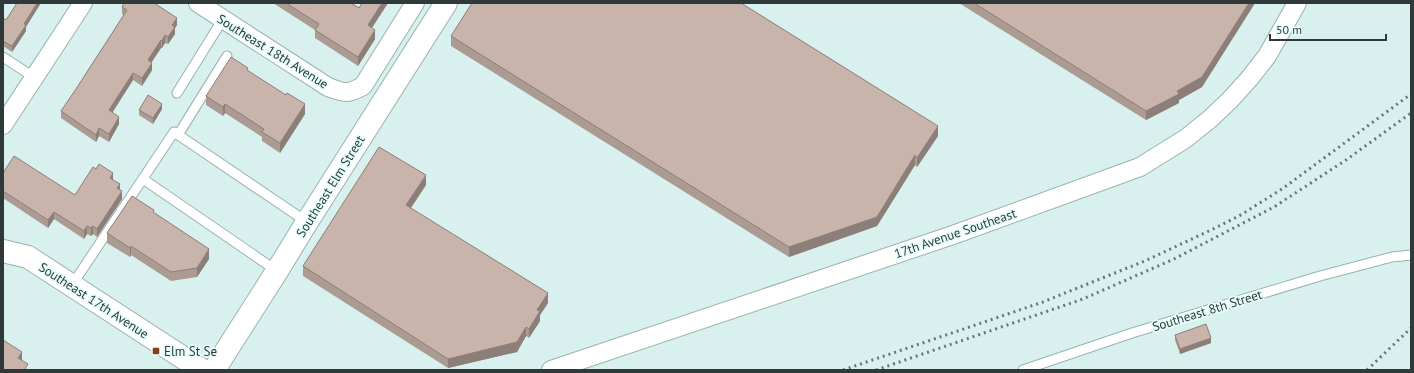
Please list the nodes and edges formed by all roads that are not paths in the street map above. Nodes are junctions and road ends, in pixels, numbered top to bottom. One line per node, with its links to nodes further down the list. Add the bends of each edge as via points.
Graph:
1 (83, 3): 9 (street)
2 (198, 3): 6 (street, Southeast 18th Avenue)
3 (415, 3): 6 (street, Southeast 18th Avenue, via 363,86 350,92 328,87)
4 (446, 3): 14 (street, Southeast Elm Street)
5 (1297, 3): 22 (street, 17th Avenue Southeast, via 1267,56 1230,100 1185,139 1140,167 953,235)
6 (224, 19): 10 (lane)
7 (227, 56): 12 (lane)
8 (3, 57): 9 (lane)
9 (35, 78): 11 (street)
10 (178, 93)
11 (3, 125)
12 (178, 135): 13 (lane, via 174,132); 14 (lane)
13 (143, 179): 17 (lane); 18 (lane)
14 (307, 222): 17 (street, Southeast Elm Street)
15 (3, 251): 18 (street, Southeast 17th Avenue, via 28,257)
16 (1411, 255): 19 (lane, Southeast 8th Street, via 1392,257 1320,276 1154,326)
17 (277, 271): 21 (street, Southeast Elm Street)
18 (72, 285): 20 (street, Southeast 17th Avenue)
19 (1037, 368): 23 (lane, Southeast 8th Street)
20 (202, 370)
21 (214, 370)
22 (551, 370)
23 (1023, 370)

